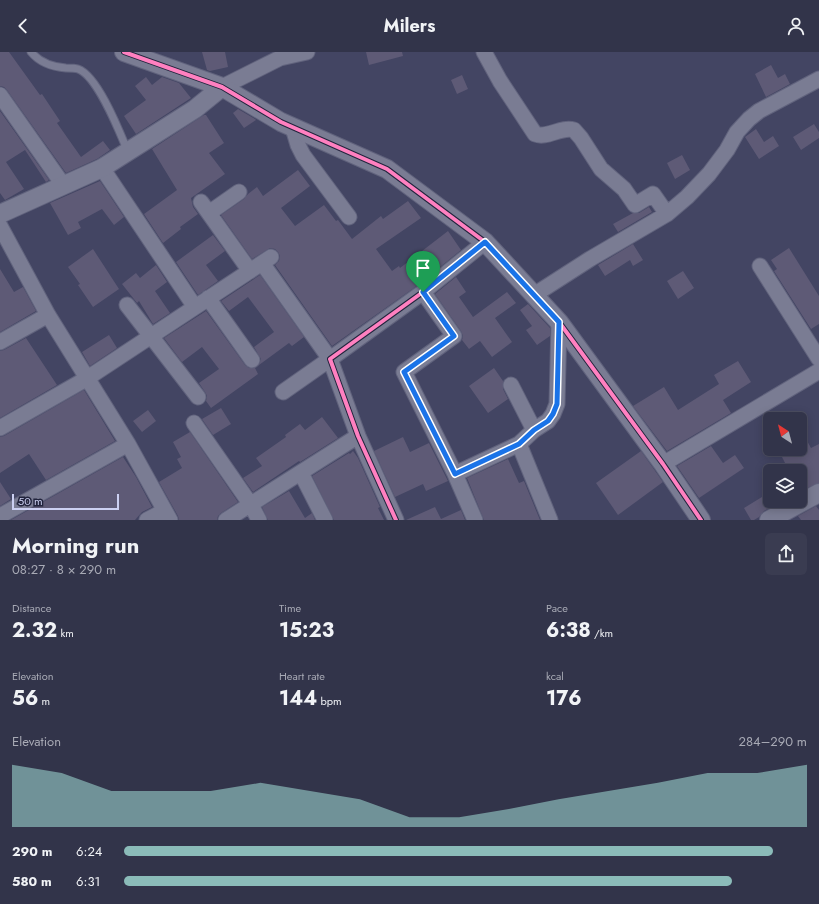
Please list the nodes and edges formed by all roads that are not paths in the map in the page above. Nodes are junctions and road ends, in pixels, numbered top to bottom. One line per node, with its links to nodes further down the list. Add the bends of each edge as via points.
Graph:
1 (31, 52): 9 (lane, via 43,63 79,69 90,77 110,109)
2 (124, 52): 6 (street)
3 (307, 52): 6 (street, via 280,58)
4 (484, 52): 14 (street, via 532,132 537,136 566,129 574,130 601,169 624,189 635,205 653,194)
5 (819, 79): 14 (street, via 749,119 737,132 709,174)
6 (222, 87): 8 (street); 9 (street, via 195,109)
7 (0, 95): 11 (street)
8 (293, 128): 15 (street, via 303,155); 16 (street, via 387,169)
9 (128, 152): 10 (street)
10 (102, 168): 11 (street); 23 (street)
11 (64, 186): 13 (street)
12 (239, 192): 17 (street, via 205,207)
13 (2, 213): 24 (street)
14 (667, 214): 20 (street)
15 (349, 217)
16 (485, 242): 19 (street); 20 (street)
17 (261, 264): 21 (street); 28 (street)
18 (760, 266): 29 (street)
19 (423, 292): 28 (street); 44 (street, via 454,336 404,372)
20 (534, 295): 25 (street)
21 (208, 298): 23 (street); 30 (street)
22 (128, 304): 26 (street)
23 (195, 307): 26 (street)
24 (48, 315): 27 (street); 32 (street)
25 (559, 322): 38 (street, via 557,404 548,421); 42 (street)
26 (151, 336): 32 (street); 35 (street)
27 (0, 342)
28 (330, 359): 34 (street); 39 (street)
29 (819, 359)
30 (252, 360)
31 (819, 371): 42 (street)
32 (86, 379): 37 (street); 40 (street)
33 (511, 385): 38 (street)
34 (283, 392)
35 (198, 398)
36 (194, 423): 46 (street)
37 (0, 428)
38 (534, 430): 41 (street)
39 (358, 436): 43 (street); 53 (street)
40 (128, 444): 47 (street); 48 (street)
41 (519, 444): 44 (street); 55 (street)
42 (663, 464): 56 (street)
43 (302, 473): 46 (street); 52 (street)
44 (455, 474): 54 (street)
45 (818, 495): 57 (street)
46 (251, 505): 50 (street); 51 (street)
47 (167, 515): 49 (street)
48 (0, 516)
49 (147, 520)
50 (226, 520)
51 (258, 520)
52 (325, 520)
53 (396, 520)
54 (476, 520)
55 (550, 520)
56 (701, 520)
57 (769, 520)

